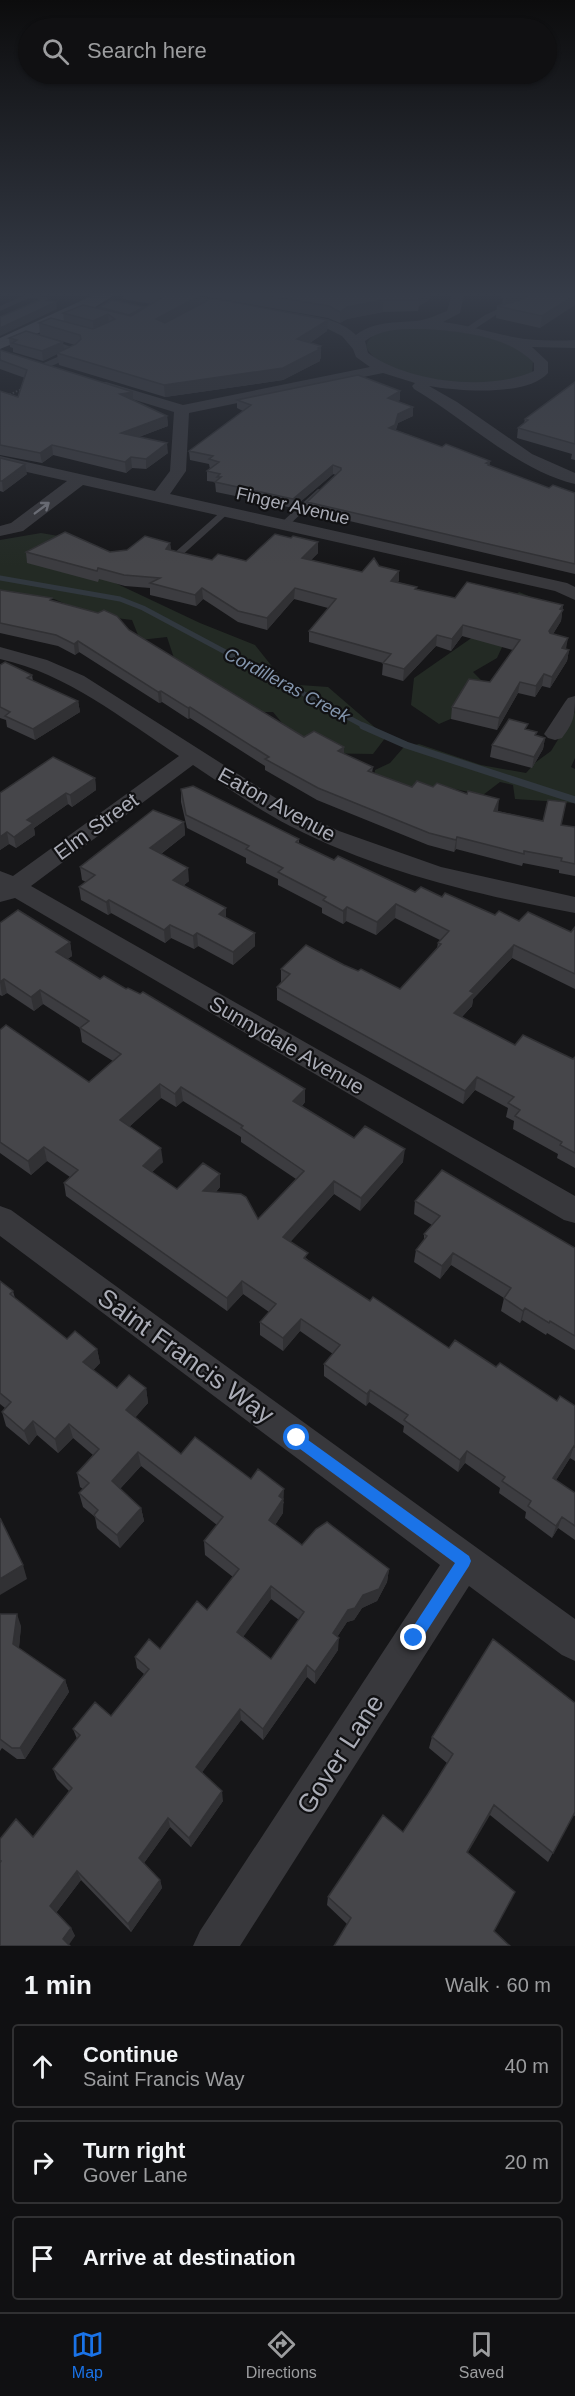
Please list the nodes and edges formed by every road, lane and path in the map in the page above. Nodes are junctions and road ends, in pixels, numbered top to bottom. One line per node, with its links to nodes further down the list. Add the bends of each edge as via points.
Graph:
1 (101, 385): 9 (street)
2 (310, 385): 9 (street)
3 (414, 385): 10 (street)
4 (450, 385): 5 (street)
5 (507, 385)
6 (521, 385): 10 (street, via 481,404 472,415)
7 (27, 386): 8 (path)
8 (0, 399)
9 (182, 410): 15 (street, via 178,471)
10 (478, 424): 13 (street, via 526,457)
11 (0, 461): 12 (street, Finger Avenue)
12 (80, 479): 15 (street, Finger Avenue); 18 (street, one-way to 12, via 17,527)
13 (575, 479)
14 (327, 486): 17 (lane)
15 (159, 496): 16 (street, Finger Avenue)
16 (227, 511): 17 (street, Finger Avenue); 19 (lane)
17 (285, 524): 20 (street, Finger Avenue, via 561,587)
18 (0, 531)
19 (176, 556)
20 (575, 594)
21 (0, 653): 24 (street, Eaton Avenue, via 44,664 77,679)
22 (575, 702): 23 (street)
23 (555, 734)
24 (192, 756): 25 (street, Elm Street); 26 (street, Eaton Avenue, via 297,820 353,846 412,867)
25 (4, 887): 27 (street, Sunnydale Avenue)
26 (575, 905)
27 (575, 1211)
28 (0, 1219): 29 (street, Saint Francis Way)
29 (464, 1561): 30 (street, Saint Francis Way); 31 (street, Gover Lane)
30 (575, 1642)
31 (215, 1946)

